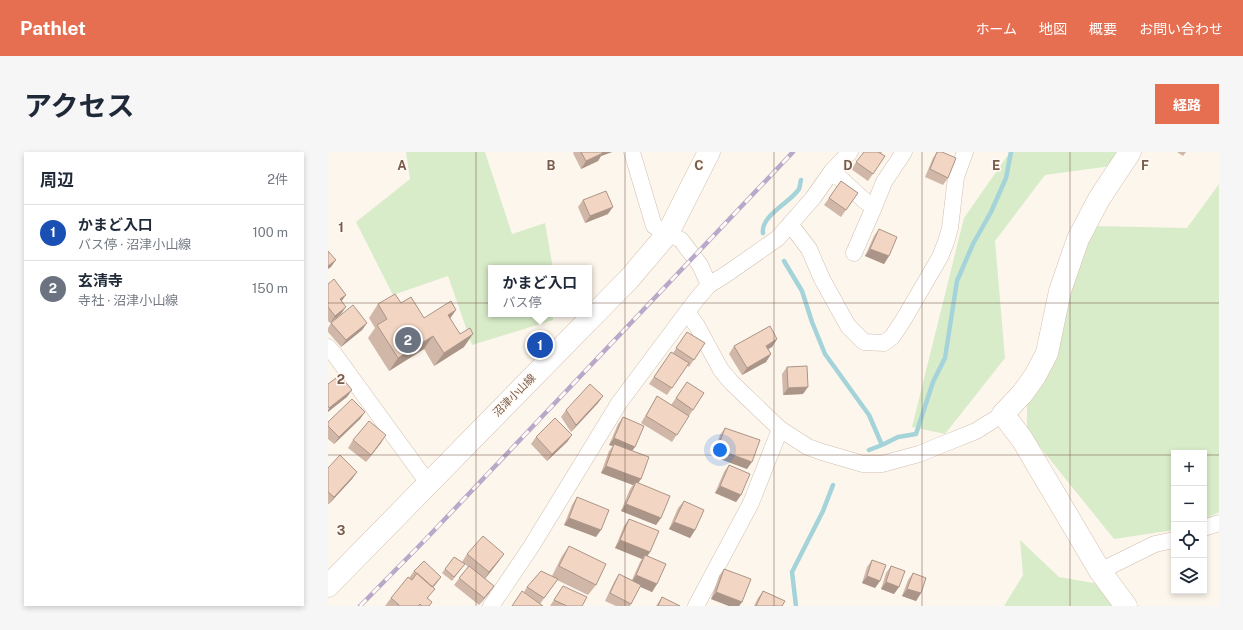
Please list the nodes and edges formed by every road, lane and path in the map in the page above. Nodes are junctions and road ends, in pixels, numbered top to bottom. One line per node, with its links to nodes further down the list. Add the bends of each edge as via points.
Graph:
1 (632, 152): 10 (street, via 654,226)
2 (710, 152): 10 (main road, 沼津小山線)
3 (850, 152): 7 (street)
4 (904, 152): 8 (street, via 884,182)
5 (965, 152): 9 (street, via 956,177 950,228 940,257 904,319 892,337 884,343 864,342 848,326 809,249)
6 (1130, 152): 17 (main road, via 1078,239 1060,291 1046,353 1022,394)
7 (832, 171): 8 (street); 9 (street)
8 (874, 207): 11 (street)
9 (790, 224): 12 (street, via 778,238 728,274)
10 (668, 233): 12 (street, via 681,240 700,265); 15 (main road, 沼津小山線, via 629,279)
11 (854, 253)
12 (708, 285): 13 (street)
13 (687, 312): 18 (street, via 721,370); 25 (street, via 619,403 531,547)
14 (592, 317): 19 (main road, 沼津小山線)
15 (592, 317)
16 (328, 347): 19 (street)
17 (1003, 414): 18 (street, via 976,430 941,445 882,464 863,464 822,452 808,447); 23 (main road, via 1022,439)
18 (780, 428): 26 (street, via 751,503)
19 (428, 483): 24 (main road, 沼津小山線)
20 (1219, 523): 21 (street)
21 (1207, 527)
22 (1171, 541): 23 (street, via 1155,544)
23 (1100, 570): 27 (main road)
24 (328, 586)
25 (491, 606)
26 (696, 606)
27 (1126, 606)

